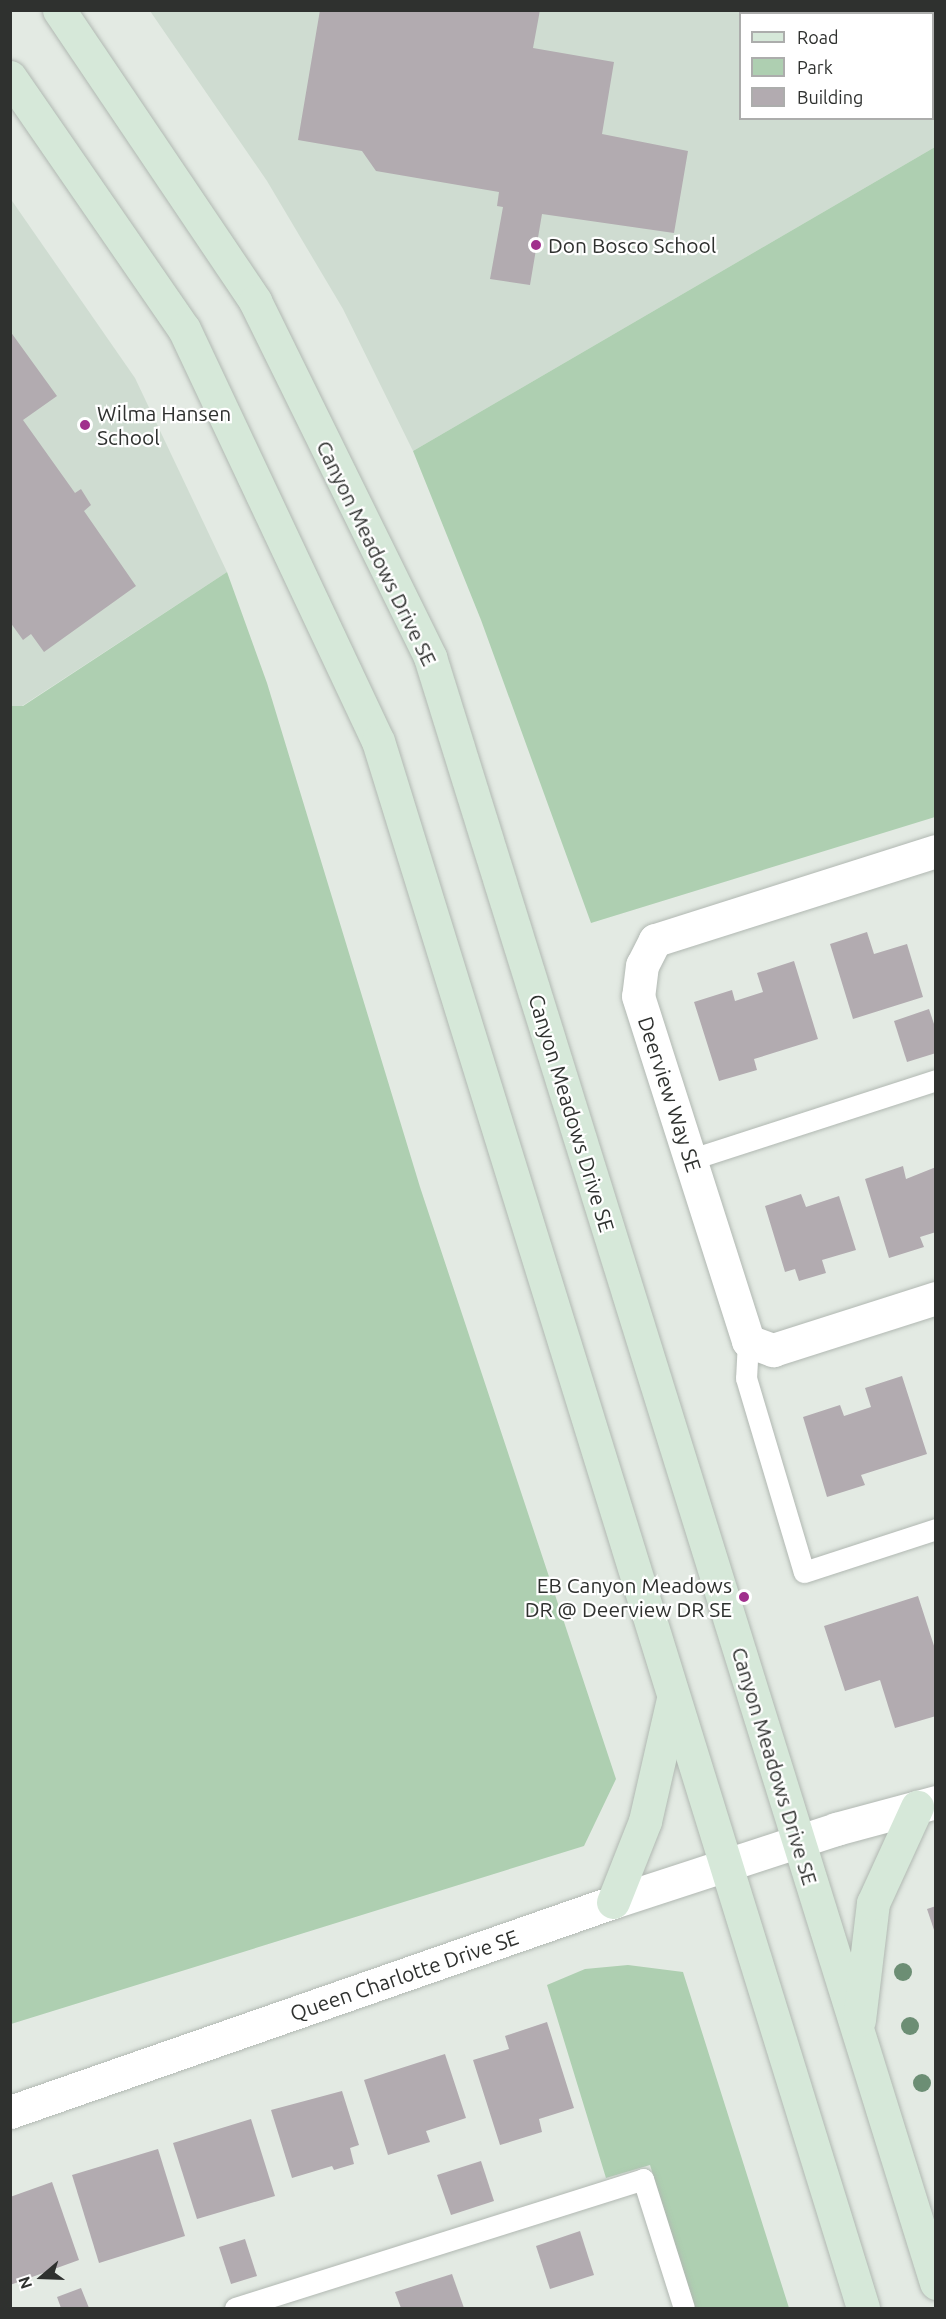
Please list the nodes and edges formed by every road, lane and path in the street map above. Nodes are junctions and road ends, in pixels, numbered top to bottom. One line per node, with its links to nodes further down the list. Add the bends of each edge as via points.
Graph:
1 (58, 10): 2 (street, Canyon Meadows Drive SE)
2 (74, 24): 12 (street, Canyon Meadows Drive SE, via 255,301 430,657)
3 (10, 77): 10 (street, via 184,329 378,741)
4 (936, 851): 6 (street, Deerview Way SE, via 655,940 642,965 638,996)
5 (936, 1080): 6 (lane)
6 (692, 1159): 8 (street, Deerview Way SE)
7 (936, 1298): 8 (street, via 773,1350)
8 (748, 1341): 9 (lane, via 746,1378 804,1572)
9 (936, 1529)
10 (673, 1697): 13 (street); 14 (street, via 645,1821)
11 (926, 1804): 12 (street, Queen Charlotte Drive SE); 15 (street, via 873,1903)
12 (798, 1842): 13 (street, Queen Charlotte Drive SE); 15 (street, Canyon Meadows Drive SE)
13 (725, 1868): 14 (street, Queen Charlotte Drive SE); 20 (street)
14 (613, 1902): 16 (street, Queen Charlotte Drive SE)
15 (858, 2031): 17 (street, Canyon Meadows Drive SE)
16 (10, 2112)
17 (936, 2283)
18 (234, 2308): 19 (lane, via 643,2179)
19 (684, 2308)
20 (863, 2308)

